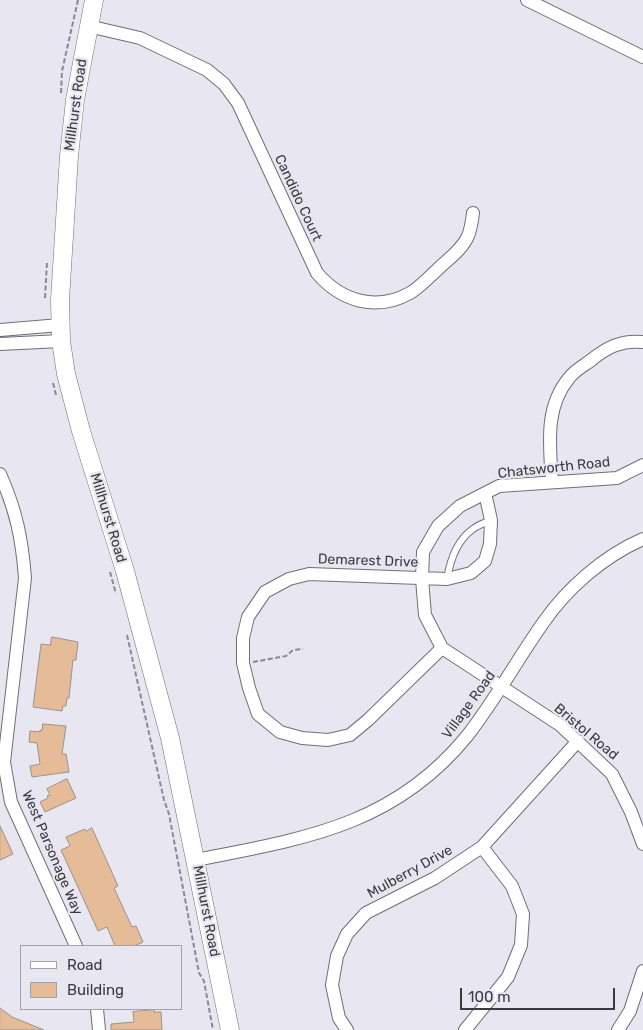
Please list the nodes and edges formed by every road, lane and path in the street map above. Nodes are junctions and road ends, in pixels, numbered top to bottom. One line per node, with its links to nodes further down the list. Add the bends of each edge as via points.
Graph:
1 (94, 0): 3 (street, Millhurst Road)
2 (527, 0): 4 (street)
3 (88, 26): 5 (street, Candido Court, via 160,46 207,70 224,84 238,103 317,273 340,294 355,300 381,302 412,292 462,246 469,235); 7 (street, Millhurst Road, via 69,156)
4 (643, 57)
5 (473, 213)
6 (0, 330): 7 (street)
7 (60, 333): 9 (street); 30 (street, Millhurst Road, via 66,374 81,431 170,738)
8 (643, 342): 14 (street, via 619,343 598,354 569,377 555,400 549,429)
9 (0, 344)
10 (52, 377): 11 (path)
11 (56, 395)
12 (643, 465): 14 (street, Chatsworth Road, via 616,478)
13 (0, 474): 31 (street, West Parsonage Way, via 17,518 25,578 4,762 11,802)
14 (552, 482): 15 (street, Chatsworth Road, via 499,486)
15 (485, 493): 16 (street, Demarest Drive); 19 (street, Chatsworth Road, via 460,506 438,526 423,552)
16 (491, 520): 20 (lane, via 472,529 461,541 450,561); 20 (street, Demarest Drive, via 485,562 471,573)
17 (643, 539): 26 (street, Village Road, via 597,567 559,602)
18 (108, 568): 21 (path)
19 (422, 579): 20 (street, Demarest Drive); 23 (street, Chatsworth Road, via 425,615); 25 (street, Demarest Drive, via 309,574 289,580 265,592 248,617 243,638)
20 (448, 579)
21 (116, 594)
22 (125, 628): 35 (path, via 169,814)
23 (442, 648): 25 (street, Demarest Drive, via 362,725 350,734 328,740 280,732 258,714); 26 (street)
24 (303, 649): 25 (path, via 293,650 286,656)
25 (243, 663)
26 (502, 686): 27 (street, Bristol Road); 30 (street, Village Road, via 451,754 391,802 345,825 319,833)
27 (578, 741): 28 (street, Bristol Road, via 612,774); 29 (street, Mulberry Drive)
28 (642, 838)
29 (482, 847): 37 (street, Mulberry Drive, via 435,878 366,913 347,934 337,956 332,985 339,1018); 38 (street, via 512,886 523,914 521,945 508,977)
30 (196, 860): 36 (street, Millhurst Road)
31 (76, 945)
32 (643, 972): 39 (street, via 630,1011)
33 (97, 1010): 34 (street)
34 (99, 1030)
35 (213, 1030)
36 (230, 1030)
37 (346, 1030)
38 (465, 1030)
39 (618, 1030)

